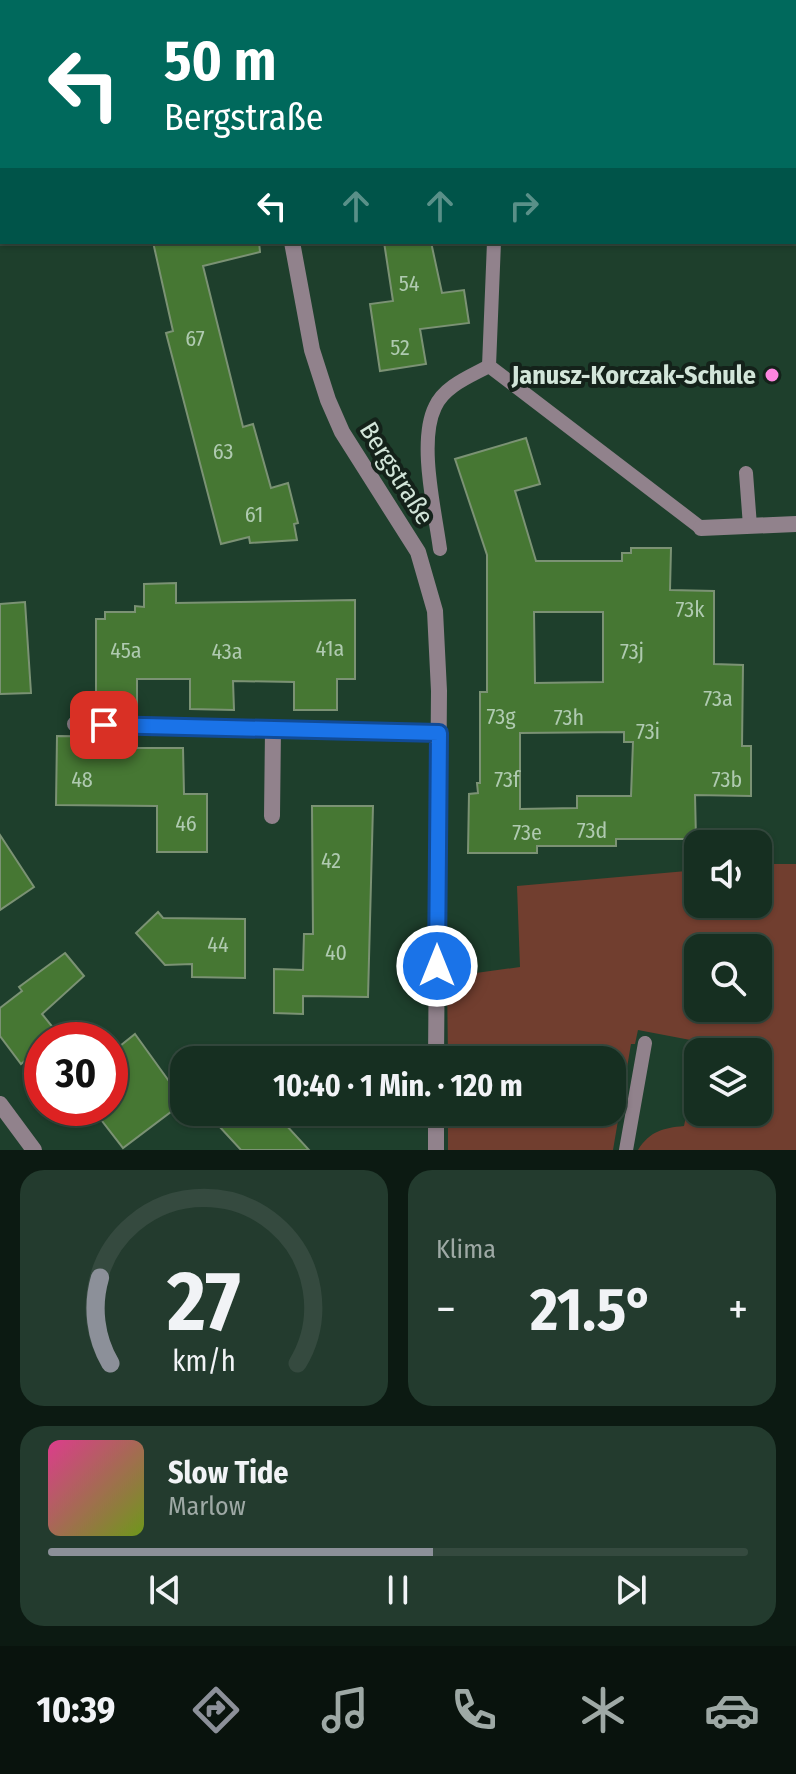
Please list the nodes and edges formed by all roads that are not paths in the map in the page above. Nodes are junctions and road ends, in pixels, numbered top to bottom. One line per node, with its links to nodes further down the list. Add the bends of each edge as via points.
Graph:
1 (292, 244): 11 (street, Bergstraße, via 312,350 328,400 342,432 418,552 435,611)
2 (494, 244): 3 (lane)
3 (489, 366): 7 (lane); 8 (lane, via 449,389 435,406 427,440)
4 (746, 473): 6 (lane)
5 (796, 524): 6 (street)
6 (750, 526): 7 (street)
7 (701, 528)
8 (440, 549)
9 (75, 724): 10 (street)
10 (273, 730): 11 (street); 12 (street)
11 (439, 733): 14 (street, Bergstraße)
12 (272, 816)
13 (645, 1043): 19 (lane)
14 (436, 1046)
15 (0, 1104): 17 (street)
16 (436, 1126): 18 (street)
17 (34, 1150)
18 (436, 1150)
19 (626, 1150)

